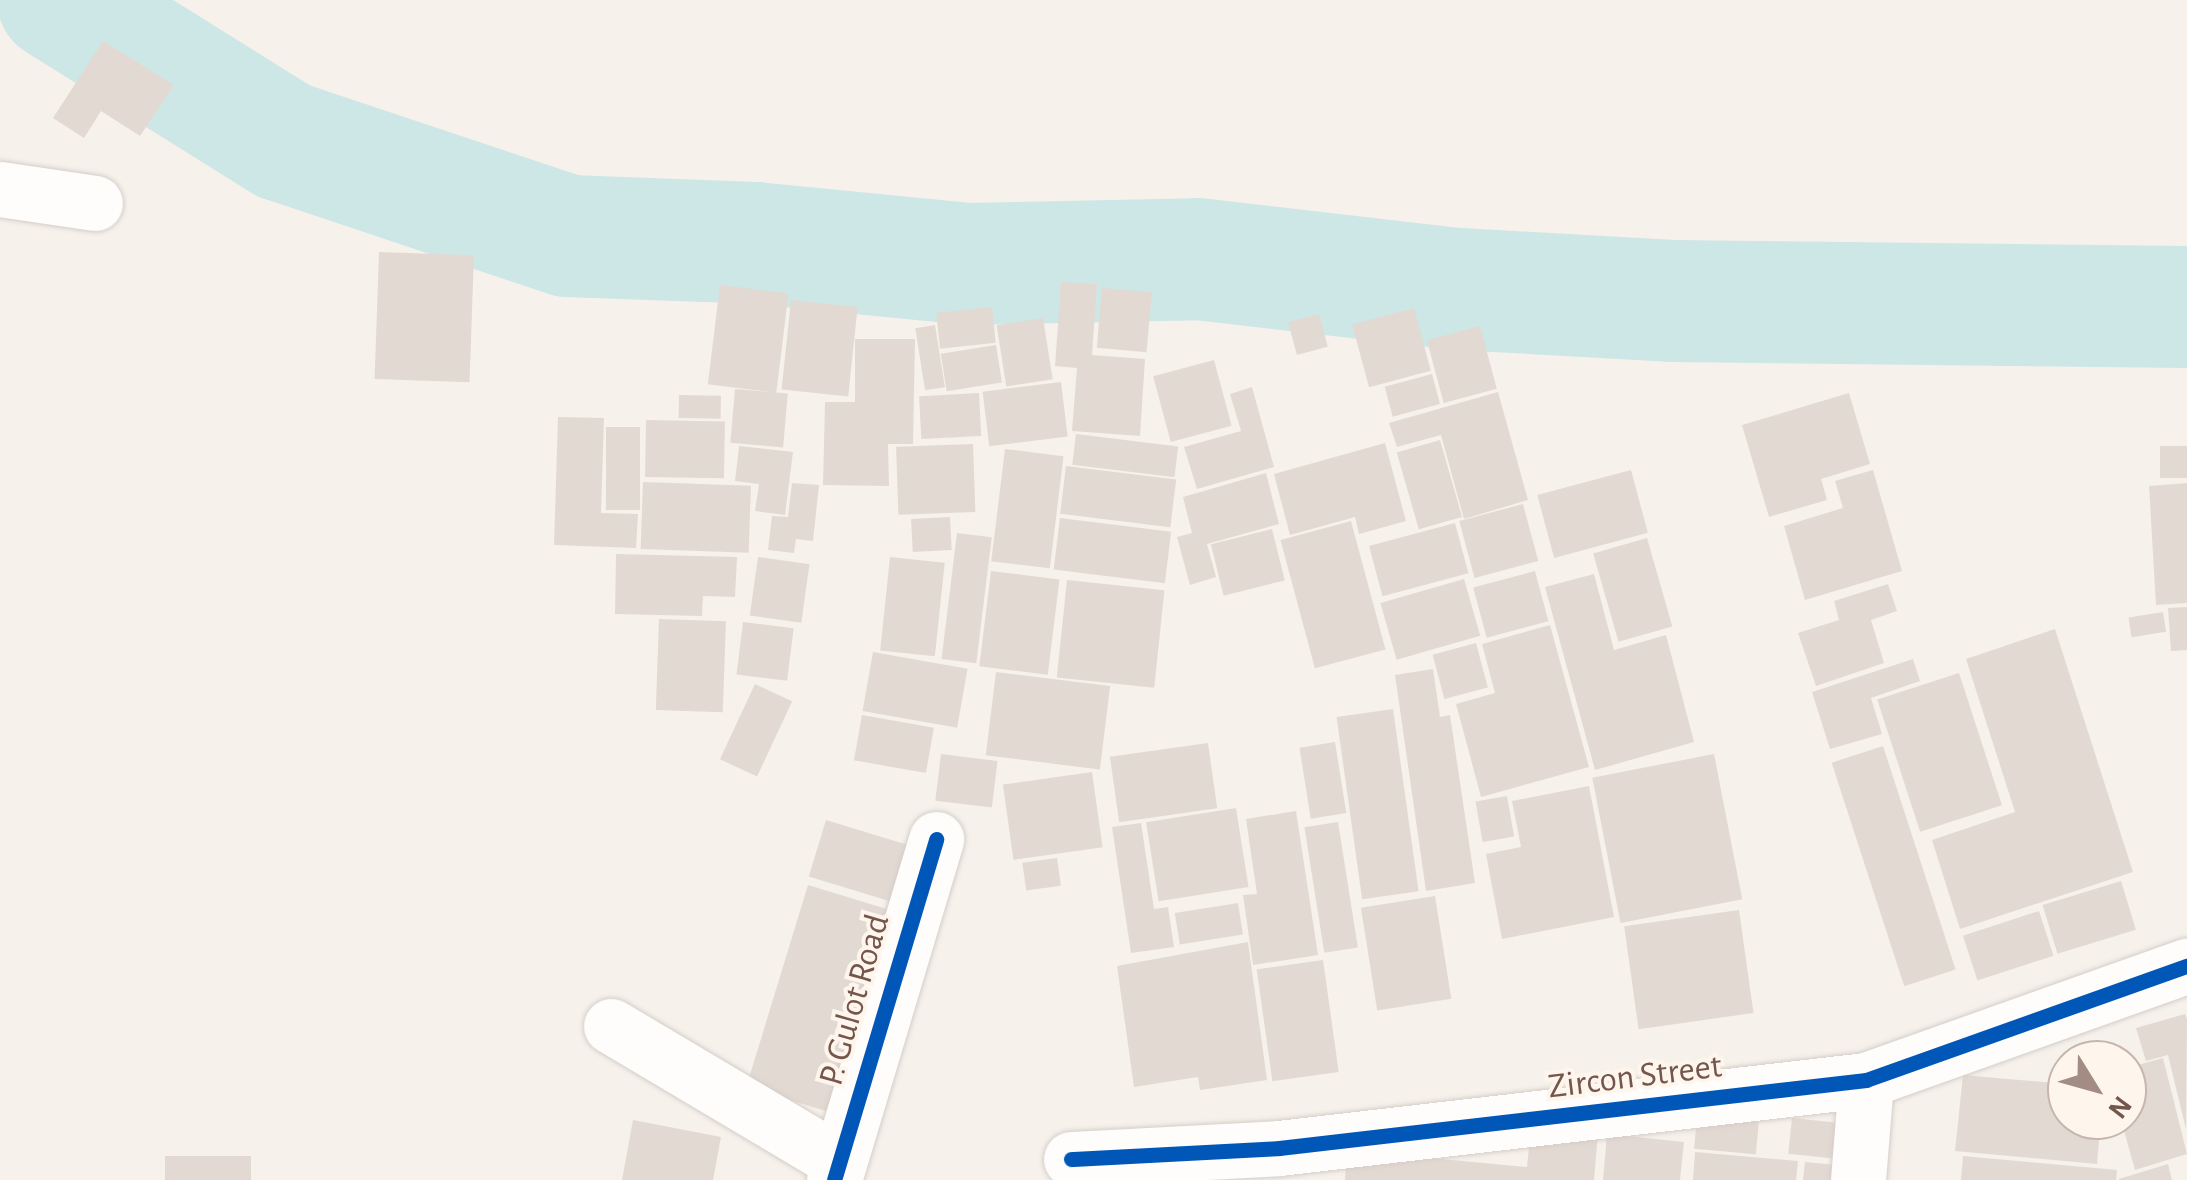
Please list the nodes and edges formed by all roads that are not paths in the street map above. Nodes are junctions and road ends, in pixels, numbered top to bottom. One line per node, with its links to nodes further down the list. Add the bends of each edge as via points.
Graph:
1 (0, 189): 2 (street)
2 (96, 202)
3 (936, 839): 9 (street, P. Gulot Road)
4 (2187, 966): 6 (street, Zircon Street)
5 (611, 1026): 9 (street)
6 (1866, 1080): 8 (street, Zircon Street); 10 (street)
7 (1071, 1159): 8 (street, Zircon Street)
8 (1278, 1164)
9 (836, 1171)
10 (1858, 1180)

